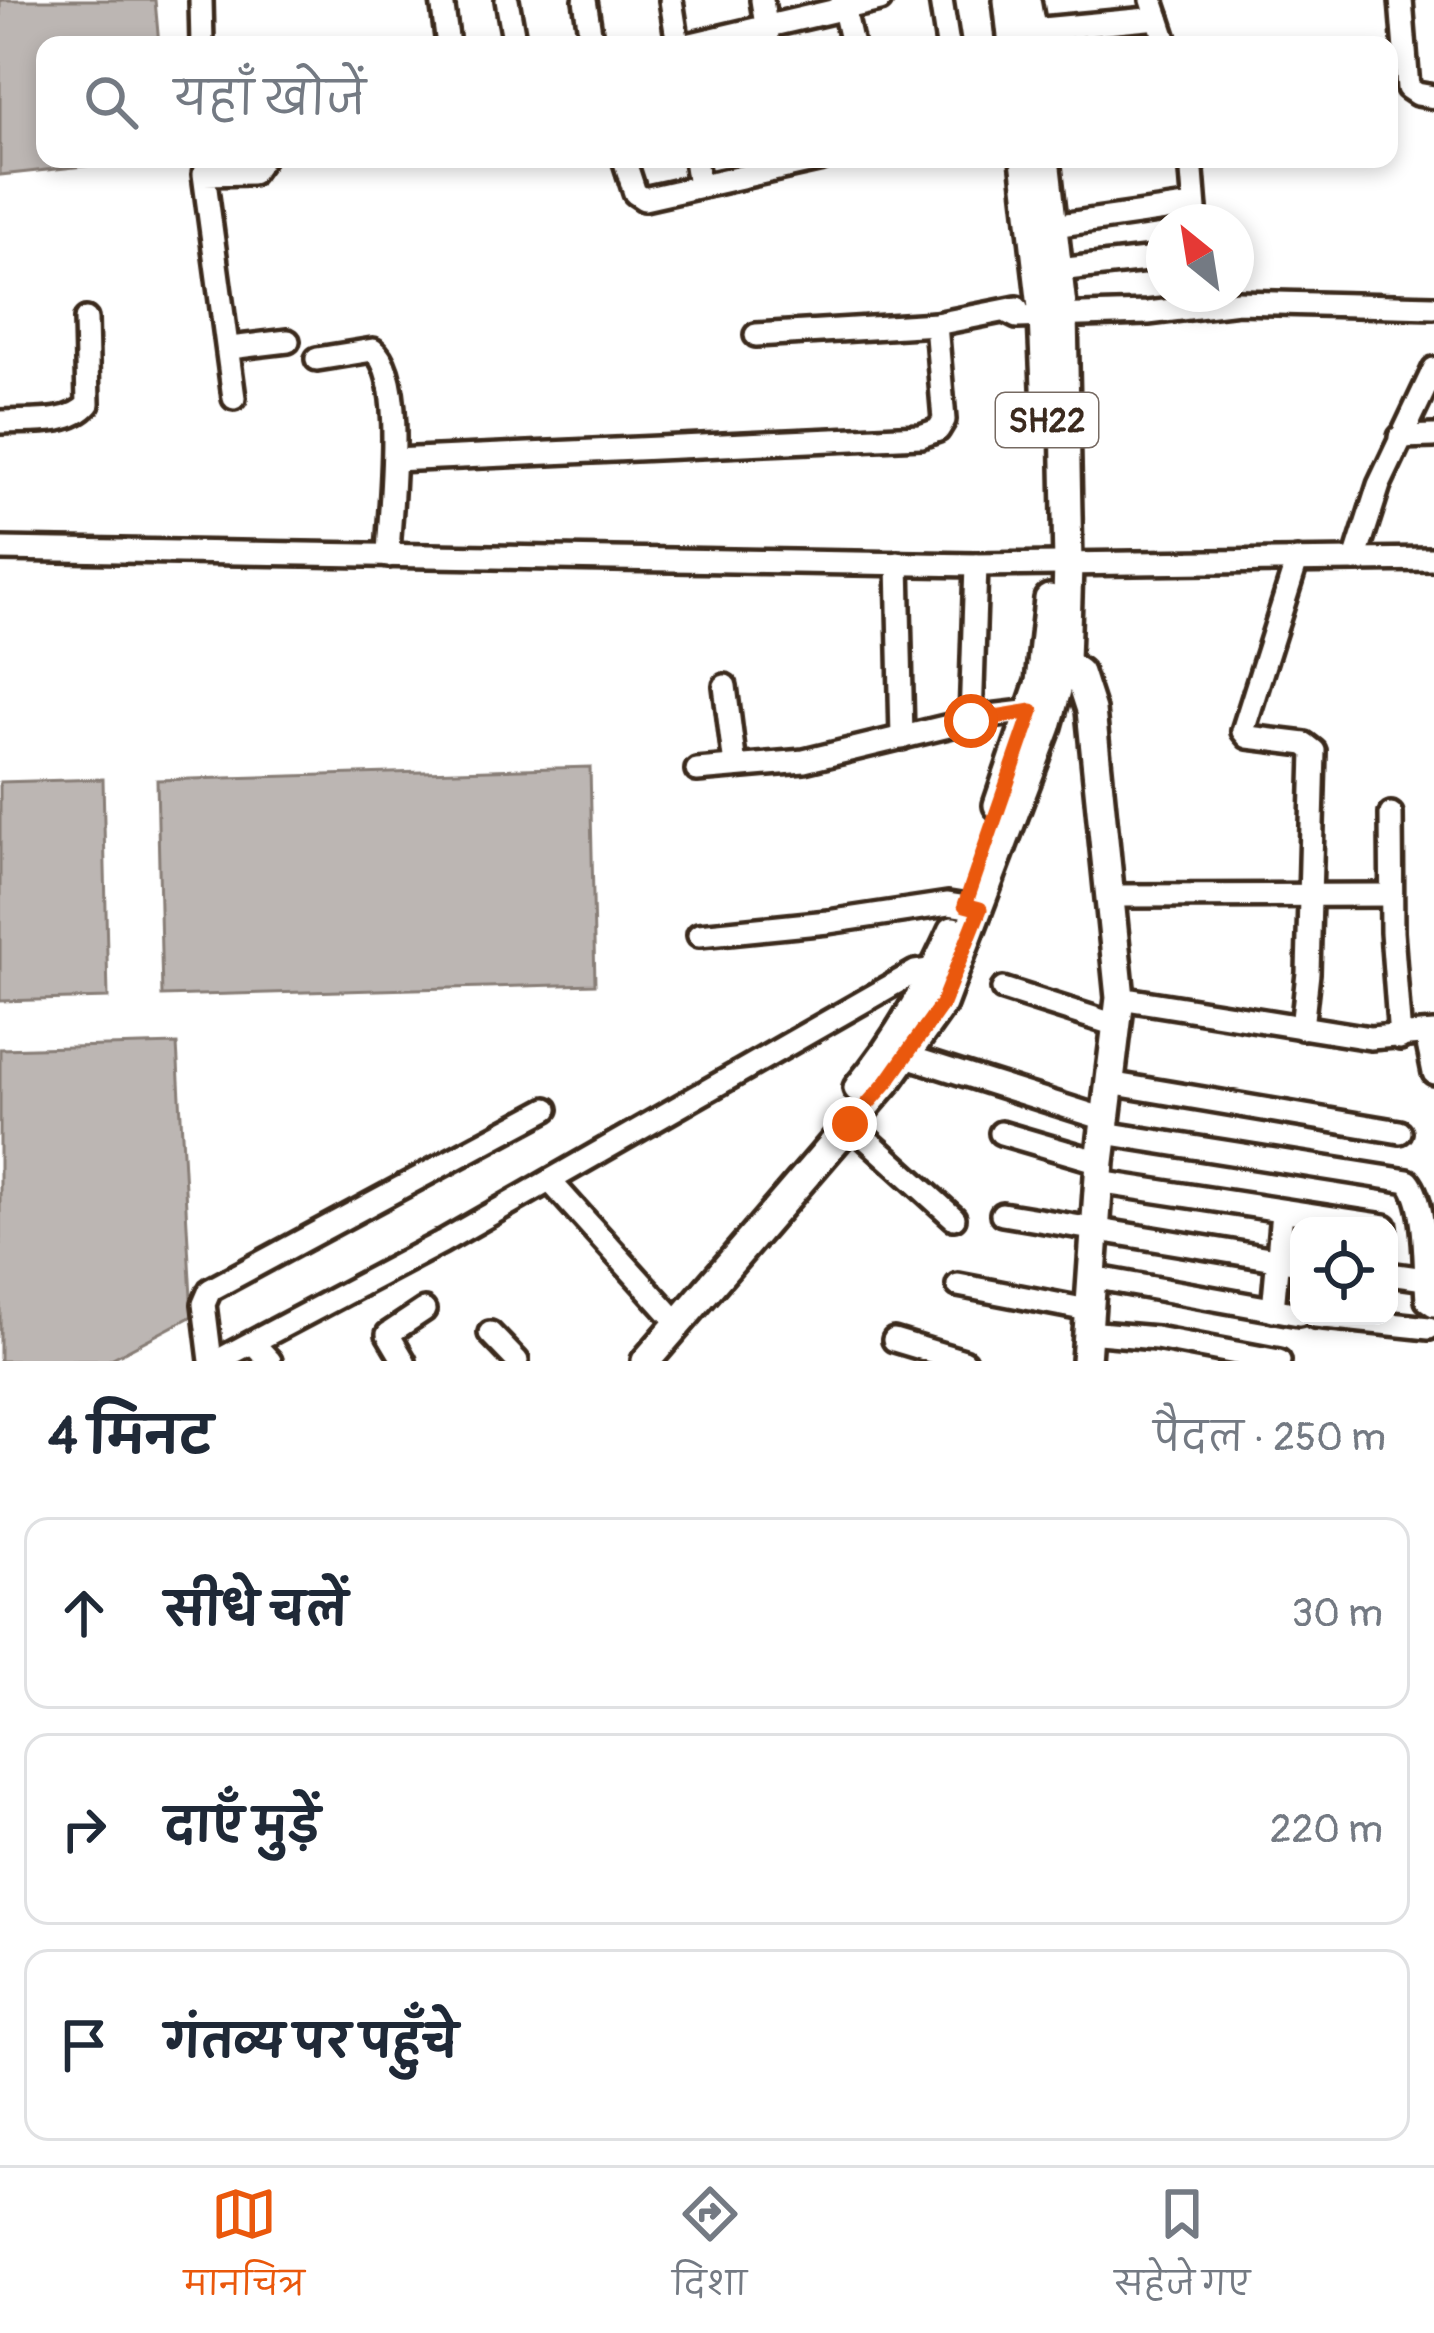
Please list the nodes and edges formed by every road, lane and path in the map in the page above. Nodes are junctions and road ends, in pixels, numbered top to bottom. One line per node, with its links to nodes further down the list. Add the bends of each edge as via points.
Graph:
1 (201, 0): 14 (street)
2 (442, 0): 15 (street)
3 (507, 0): 16 (street)
4 (585, 0): 17 (street)
5 (670, 0): 18 (street)
6 (762, 0): 19 (street)
7 (880, 0): 12 (street)
8 (941, 0): 22 (street)
9 (1008, 0): 23 (main road)
10 (1025, 0): 24 (main road)
11 (1401, 0): 26 (street, via 1408,88)
12 (843, 4): 20 (street); 21 (street)
13 (1155, 9): 25 (street)
14 (202, 36)
15 (447, 36)
16 (513, 36)
17 (591, 36)
18 (676, 36)
19 (768, 36)
20 (770, 36)
21 (850, 36)
22 (947, 36)
23 (1024, 36)
24 (1026, 36)
25 (1043, 36)
26 (1434, 97)
27 (204, 168): 50 (street)
28 (210, 168): 29 (street)
29 (259, 168)
30 (627, 168): 36 (street, via 639,198)
31 (696, 168): 36 (street)
32 (766, 168): 36 (street)
33 (1026, 168): 45 (main road, SH22)
34 (1046, 168): 39 (main road, SH22)
35 (1191, 168): 37 (street)
36 (699, 186)
37 (1193, 204)
38 (1146, 218): 39 (street)
39 (1053, 226): 41 (main road, SH22)
40 (1146, 260): 41 (street)
41 (1058, 270): 45 (main road, SH22)
42 (1254, 302): 43 (street)
43 (1434, 307)
44 (1152, 312): 45 (street)
45 (1050, 313): 47 (street); 65 (main road, SH22)
46 (86, 319): 54 (street, via 84,409 72,417)
47 (936, 324): 48 (street); 57 (street, via 944,420 921,436)
48 (756, 335)
49 (288, 341): 50 (street)
50 (230, 348): 53 (street)
51 (317, 359): 57 (street, via 373,350 384,358)
52 (1434, 369): 56 (street)
53 (235, 398)
54 (0, 422)
55 (1434, 436): 56 (street)
56 (1400, 437): 62 (street)
57 (394, 460): 59 (street)
58 (0, 549): 59 (street)
59 (393, 556): 63 (street)
60 (1434, 559): 62 (street)
61 (1297, 560): 62 (street); 65 (street); 76 (street, via 1243,731 1314,751)
62 (1355, 560)
63 (898, 563): 64 (street); 70 (street)
64 (976, 565): 65 (street); 69 (street)
65 (1060, 565): 66 (main road, SH22)
66 (1055, 657): 68 (main road, SH22); 75 (main road, via 1086,686); 77 (main road, SH22, via 1048,726)
67 (725, 686): 71 (street)
68 (1032, 711): 69 (street); 77 (main road, SH22)
69 (971, 721): 70 (street)
70 (902, 738): 71 (street, via 804,761)
71 (735, 766): 72 (street)
72 (697, 770)
73 (1391, 814): 74 (street)
74 (1391, 895): 76 (street); 84 (street)
75 (1112, 896): 76 (street); 81 (main road)
76 (1309, 896): 82 (street)
77 (973, 907): 78 (street); 79 (main road, SH22); 85 (main road, SH22, via 942,1004)
78 (699, 935)
79 (936, 969): 94 (street, via 915,972); 102 (main road, SH22, via 874,1068)
80 (1003, 989): 81 (street)
81 (1118, 1012): 82 (street); 87 (main road)
82 (1302, 1028): 84 (street)
83 (1430, 1033): 84 (street); 86 (street)
84 (1400, 1038)
85 (906, 1055): 89 (main road, SH22); 90 (street)
86 (1434, 1073)
87 (1109, 1083): 90 (main road); 91 (street)
88 (547, 1109): 119 (street, via 210,1290 204,1304)
89 (850, 1124): 98 (street); 102 (main road, SH22)
90 (1104, 1126): 93 (main road); 101 (street, via 1408,1181)
91 (1400, 1132)
92 (1001, 1133): 93 (street)
93 (1099, 1172): 95 (street); 100 (main road)
94 (550, 1181): 111 (street); 118 (street)
95 (1282, 1212): 97 (street); 103 (street)
96 (1002, 1214): 100 (street)
97 (1320, 1217)
98 (955, 1218)
99 (1398, 1228): 101 (street)
100 (1094, 1231): 103 (street); 105 (main road)
101 (1423, 1231): 106 (street)
102 (724, 1258): 111 (main road, SH22); 124 (main road, SH22)
103 (1288, 1262): 110 (street)
104 (1398, 1275): 106 (street)
105 (1092, 1277): 110 (street); 113 (main road)
106 (1425, 1279): 108 (street)
107 (958, 1286): 113 (street)
108 (1434, 1305)
109 (424, 1310): 121 (street, via 388,1334)
110 (1273, 1310): 112 (street)
111 (669, 1313): 123 (main road, SH22)
112 (1290, 1313)
113 (1087, 1321): 126 (main road); 127 (street)
114 (1398, 1325): 115 (street)
115 (1429, 1328)
116 (490, 1333): 122 (street)
117 (894, 1340): 125 (street)
118 (253, 1343): 119 (street); 120 (street)
119 (214, 1361)
120 (270, 1361)
121 (404, 1361)
122 (518, 1361)
123 (627, 1361)
124 (646, 1361)
125 (964, 1361)
126 (1085, 1361)
127 (1273, 1361)

